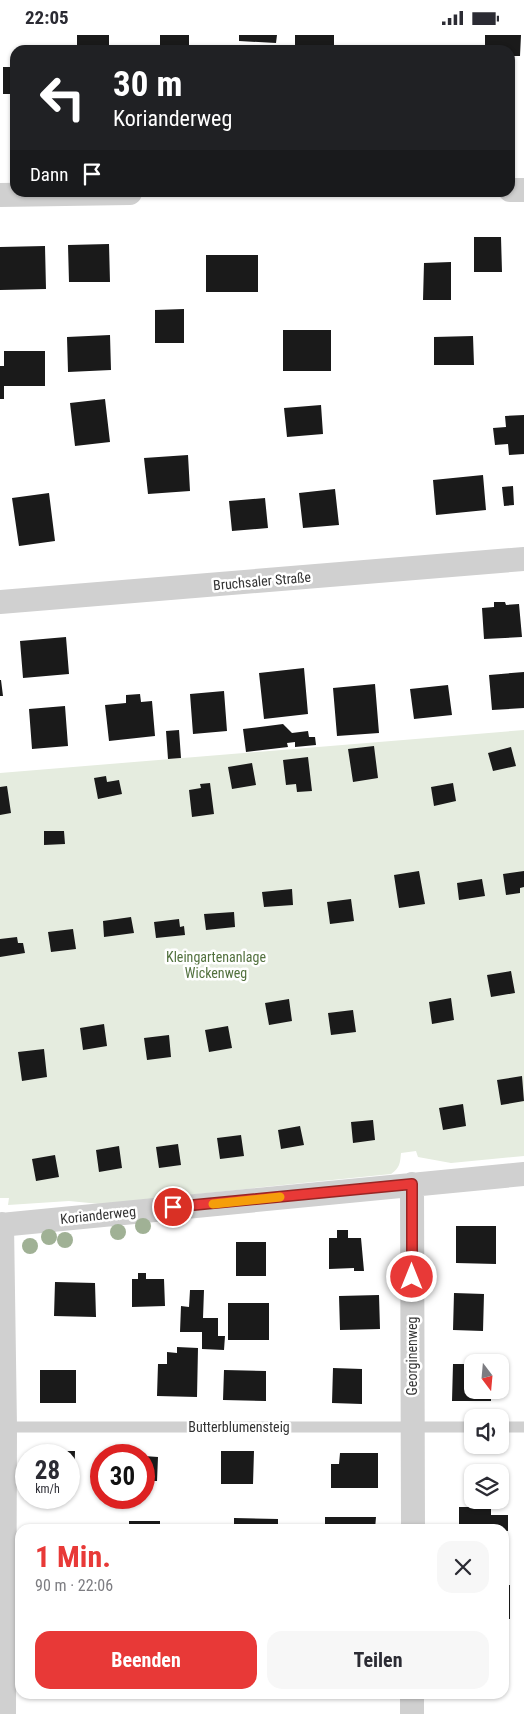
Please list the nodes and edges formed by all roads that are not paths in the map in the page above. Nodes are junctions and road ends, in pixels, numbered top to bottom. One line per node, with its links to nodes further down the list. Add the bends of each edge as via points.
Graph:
1 (524, 559): 2 (street, Bruchsaler Straße)
2 (0, 602)
3 (524, 1174): 4 (street, Korianderweg)
4 (412, 1184): 5 (street, Korianderweg); 6 (street, Georginenweg)
5 (1, 1224): 7 (street)
6 (412, 1426): 7 (lane, Butterblumensteig); 8 (lane, Butterblumensteig); 11 (street, Georginenweg)
7 (5, 1427): 13 (street)
8 (464, 1427)
9 (509, 1427): 10 (lane)
10 (524, 1427)
11 (413, 1524)
12 (412, 1699): 14 (street)
13 (4, 1714)
14 (412, 1714)

